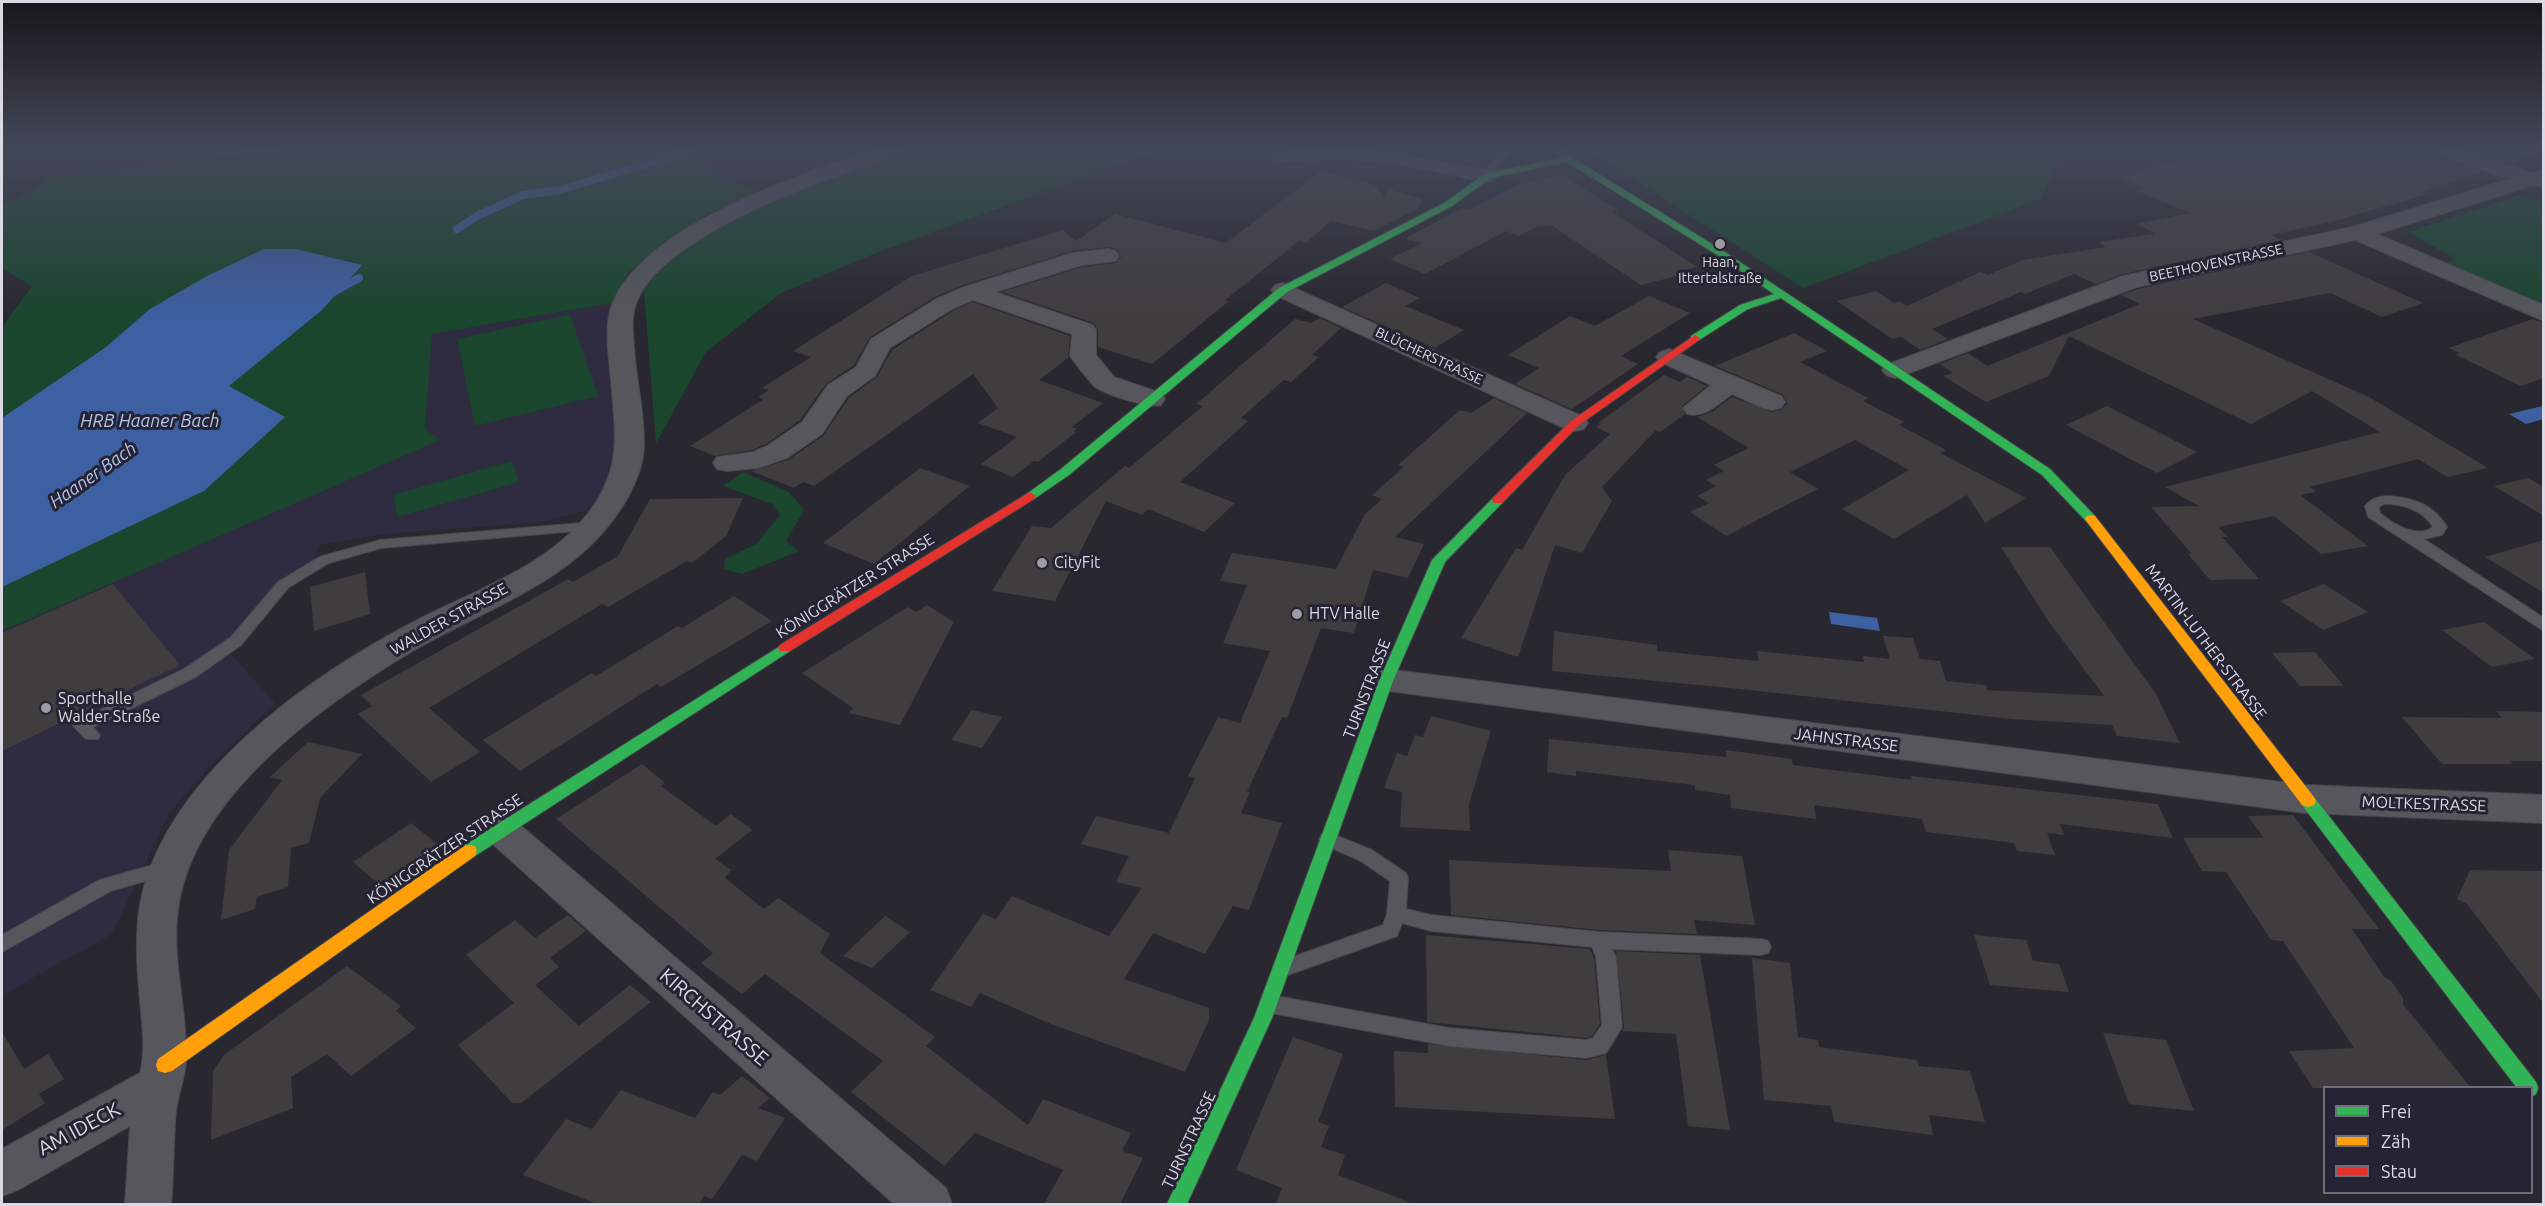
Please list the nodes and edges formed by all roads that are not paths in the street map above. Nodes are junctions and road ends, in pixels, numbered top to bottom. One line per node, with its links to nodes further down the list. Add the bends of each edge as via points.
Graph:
1 (748, 206): 19 (street, WALDER STRASSE, via 690,237 638,278 623,306 629,459)
2 (1445, 206): 7 (street, KÖNIGGRÄTZER STRASSE)
3 (1646, 206): 9 (street, MARTIN-LUTHER-STRASSE)
4 (2447, 206): 5 (street, BEETHOVENSTRASSE)
5 (2357, 233): 10 (street); 12 (street, BEETHOVENSTRASSE, via 2131,281)
6 (1108, 256): 8 (street, via 1080,258)
7 (1283, 290): 14 (street, KÖNIGGRÄTZER STRASSE); 17 (street, BLÜCHERSTRASSE)
8 (972, 292): 14 (street, via 1084,330 1083,356 1105,382); 18 (street, via 944,304 880,344 866,371 837,391 812,428 777,452 758,460)
9 (1783, 294): 11 (street, TURNSTRASSE, via 1734,312); 12 (street, MARTIN-LUTHER-STRASSE)
10 (2544, 314)
11 (1669, 357): 13 (street); 17 (street, TURNSTRASSE)
12 (1895, 370): 24 (street, MARTIN-LUTHER-STRASSE, via 2024,455 2064,489)
13 (1729, 384): 15 (street); 16 (street)
14 (1152, 399): 26 (street, KÖNIGGRÄTZER STRASSE, via 1065,472 1000,516)
15 (1772, 402)
16 (1696, 408)
17 (1575, 423): 22 (street, TURNSTRASSE, via 1439,560)
18 (727, 464)
19 (594, 526): 23 (lane, via 380,544 324,560 283,585 236,641 190,673 81,726); 28 (street, WALDER STRASSE, via 548,565 400,644 310,702 232,774 188,828)
20 (2404, 532): 21 (lane)
21 (2544, 626)
22 (1386, 681): 24 (street, JAHNSTRASSE); 27 (street, TURNSTRASSE)
23 (92, 735)
24 (2305, 799): 25 (street, MOLTKESTRASSE); 36 (street, MARTIN-LUTHER-STRASSE)
25 (2544, 809)
26 (500, 830): 35 (street, KÖNIGGRÄTZER STRASSE); 39 (street, KIRCHSTRASSE)
27 (1328, 839): 29 (lane, via 1358,849 1399,878); 33 (street, TURNSTRASSE)
28 (169, 868): 31 (lane, via 106,885); 35 (street, WALDER STRASSE, via 158,907 155,947)
29 (1396, 914): 30 (lane, via 1431,923); 33 (lane, via 1390,930)
30 (1599, 940): 32 (lane); 34 (lane, via 1606,957 1612,1027 1599,1046 1586,1049 1449,1037)
31 (2, 944)
32 (1761, 947)
33 (1280, 970): 34 (street, TURNSTRASSE)
34 (1268, 1004): 40 (street, TURNSTRASSE)
35 (161, 1076): 37 (street, AM IDECK); 38 (street, WALDER STRASSE)
36 (2528, 1086)
37 (2, 1174)
38 (148, 1204)
39 (929, 1204)
40 (1177, 1204)

